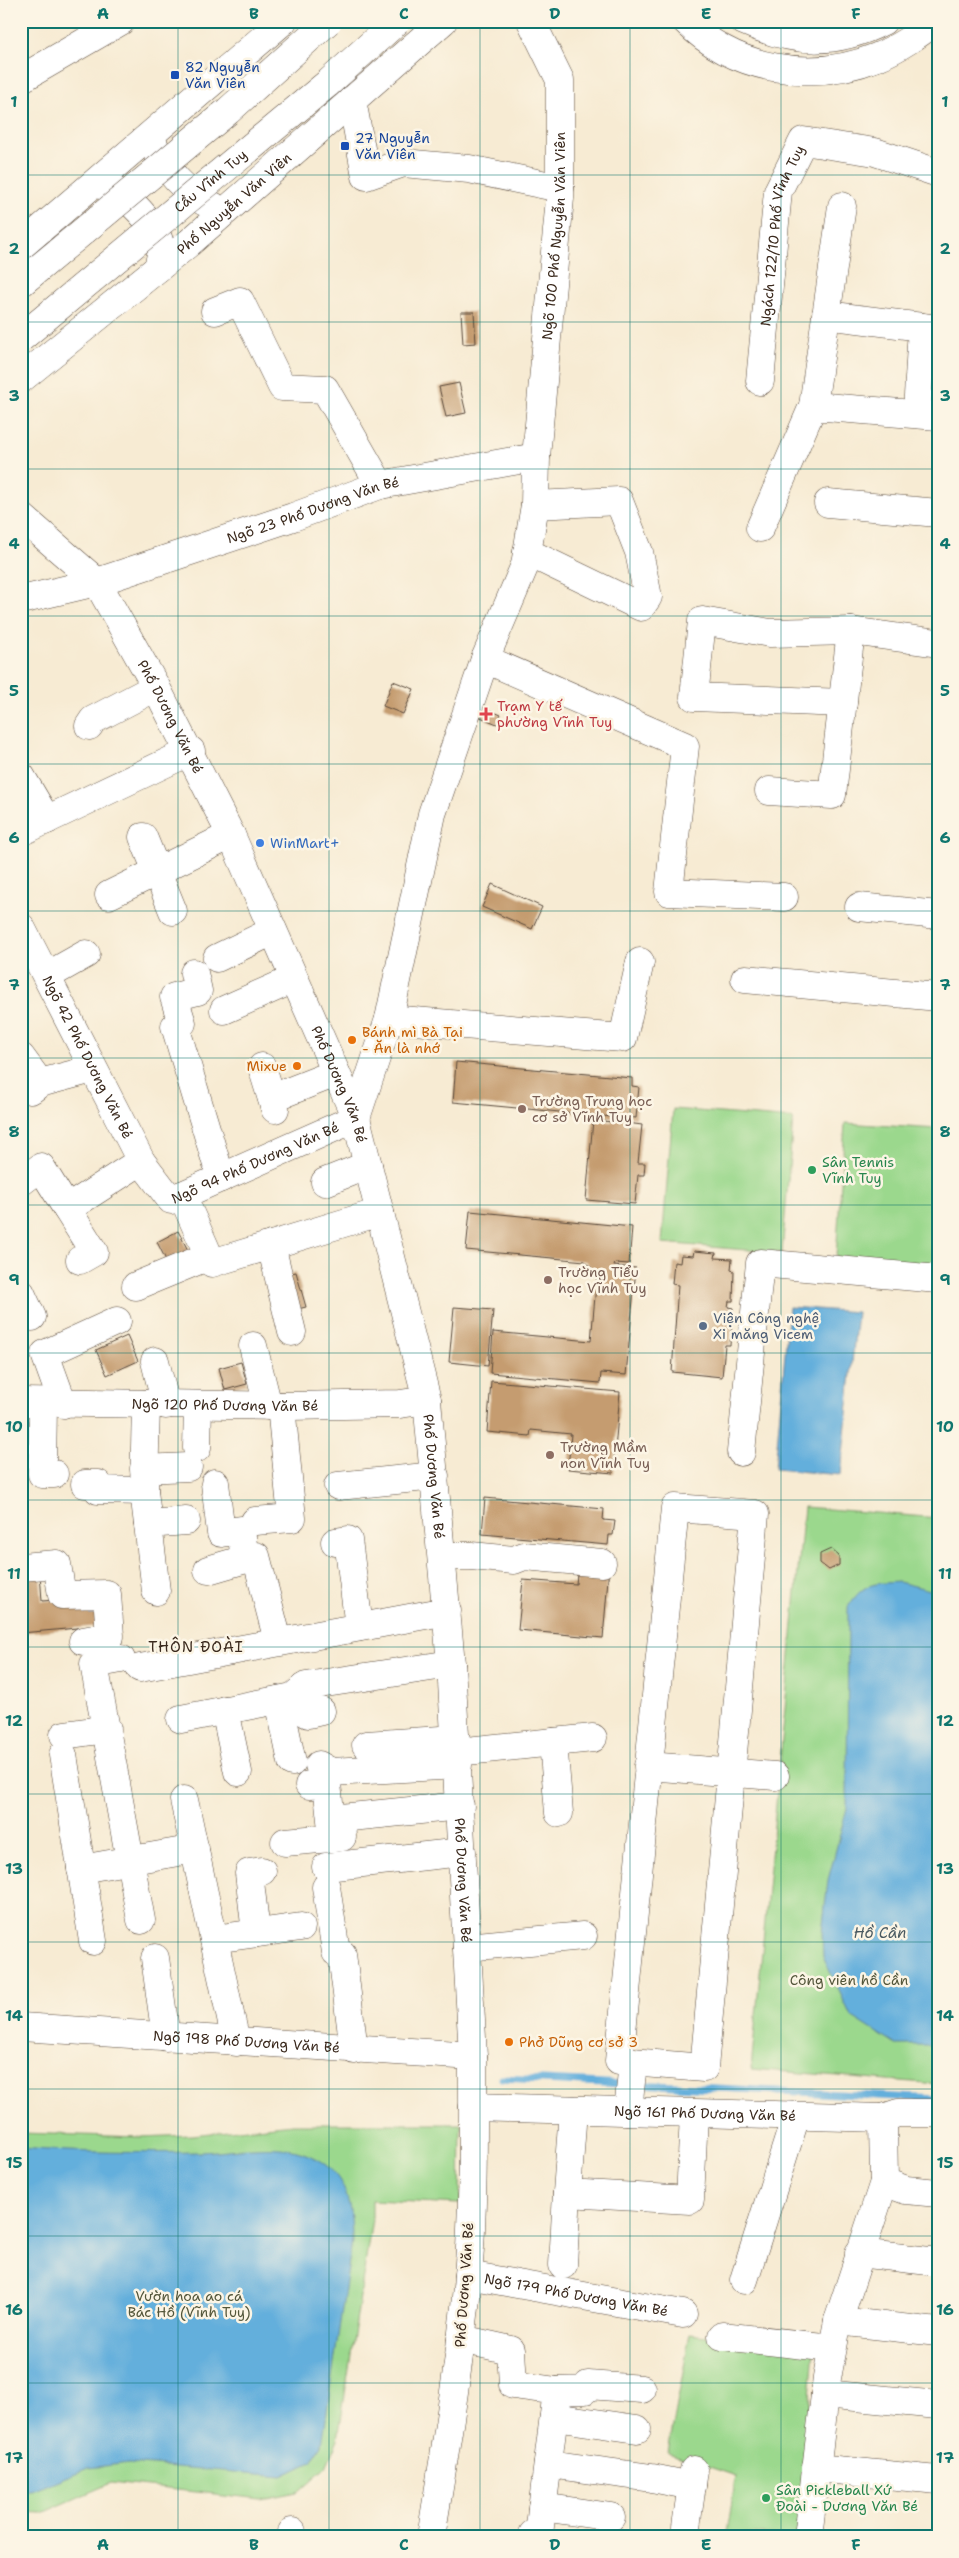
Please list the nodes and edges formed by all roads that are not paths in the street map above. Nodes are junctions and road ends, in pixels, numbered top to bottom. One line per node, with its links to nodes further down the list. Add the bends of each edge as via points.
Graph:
1 (283, 21): 13 (main road)
2 (328, 21): 21 (main road, bridge, via 228,110)
3 (398, 21): 25 (main road, Cầu Vĩnh Tuy, bridge, via 327,84)
4 (443, 21): 12 (main road, Phố Nguyễn Văn Viên)
5 (531, 21): 15 (main road, Ngõ 100 Phố Nguyễn Văn Viên, via 560,80)
6 (686, 21): 9 (main road, via 731,54 782,70 813,70 877,57 912,40)
7 (744, 21): 8 (main road, via 776,34 810,40 847,36)
8 (883, 21)
9 (936, 21)
10 (104, 26): 11 (main road)
11 (21, 79)
12 (352, 100): 15 (main road, via 366,176 403,163 469,169); 17 (main road, Phố Nguyễn Văn Viên)
13 (154, 132): 16 (main road); 17 (main road, via 152,140 156,151 176,179 202,202 216,208)
14 (938, 173): 27 (main road, Ngách 122/10 Phố Vĩnh Tuy, via 875,152 802,141 778,191)
15 (560, 188): 30 (main road, Ngõ 100 Phố Nguyễn Văn Viên)
16 (84, 190): 19 (main road); 20 (main road, via 101,185 114,189 136,207 157,235 162,250)
17 (231, 206): 20 (main road, Phố Nguyễn Văn Viên)
18 (842, 206): 23 (main road)
19 (21, 246)
20 (158, 268): 26 (main road, Phố Nguyễn Văn Viên)
21 (21, 283)
22 (215, 311): 31 (main road, via 240,301 282,387 325,389)
23 (826, 315): 24 (main road); 28 (main road)
24 (930, 328): 29 (main road)
25 (21, 338)
26 (21, 379)
27 (760, 382)
28 (813, 406): 29 (main road); 36 (main road)
29 (927, 414)
30 (536, 457): 31 (main road, Ngõ 23 Phố Dương Văn Bé); 33 (main road, Ngõ 100 Phố Nguyễn Văn Viên)
31 (380, 484): 38 (main road, Ngõ 23 Phố Dương Văn Bé, via 293,517)
32 (828, 503): 34 (main road)
33 (536, 506): 37 (main road, Ngõ 100 Phố Nguyễn Văn Viên); 37 (main road, via 619,501 639,552 648,597 641,607)
34 (938, 513)
35 (21, 516): 38 (main road, Phố Dương Văn Bé)
36 (760, 528)
37 (527, 552): 42 (main road, Ngõ 100 Phố Nguyễn Văn Viên, via 526,565)
38 (97, 582): 39 (main road, Ngõ 23 Phố Dương Văn Bé); 43 (main road, Phố Dương Văn Bé)
39 (21, 600)
40 (851, 631): 41 (main road); 44 (main road); 44 (main road, via 770,633 702,621 694,698)
41 (938, 642)
42 (485, 659): 55 (main road, via 686,746 669,892); 70 (main road, Ngõ 100 Phố Nguyễn Văn Viên, via 432,814)
43 (156, 687): 45 (main road, via 93,720); 46 (main road, Phố Dương Văn Bé)
44 (843, 703): 48 (main road, via 832,795)
45 (88, 726)
46 (191, 751): 49 (main road); 51 (main road, Phố Dương Văn Bé)
47 (21, 776): 49 (main road)
48 (769, 791)
49 (47, 820): 50 (main road)
50 (21, 832)
51 (231, 835): 53 (main road); 60 (main road, Phố Dương Văn Bé)
52 (143, 837): 53 (main road)
53 (157, 870): 54 (main road); 57 (main road)
54 (109, 894)
55 (784, 897)
56 (859, 907): 58 (main road)
57 (173, 911)
58 (938, 915)
59 (21, 927): 65 (main road, Ngõ 42 Phố Dương Văn Bé)
60 (273, 931): 62 (main road); 66 (main road, Phố Dương Văn Bé)
61 (86, 954): 65 (main road)
62 (217, 958)
63 (640, 962): 70 (main road, via 623,1038)
64 (194, 973): 78 (main road, via 198,991 174,998 182,1023 175,1026)
65 (47, 976): 73 (main road, Ngõ 42 Phố Dương Văn Bé)
66 (294, 979): 69 (main road); 74 (main road, Phố Dương Văn Bé)
67 (745, 979): 68 (main road)
68 (938, 997)
69 (224, 1010)
70 (389, 1019): 75 (main road, Ngõ 100 Phố Nguyễn Văn Viên)
71 (21, 1057): 73 (main road, via 36,1087)
72 (262, 1067): 74 (main road, via 274,1104)
73 (93, 1069): 76 (main road, Ngõ 42 Phố Dương Văn Bé)
74 (336, 1073): 75 (main road, Phố Dương Văn Bé)
75 (356, 1118): 77 (main road, Phố Dương Văn Bé); 78 (main road, Ngõ 94 Phố Dương Văn Bé)
76 (141, 1161): 81 (main road, Ngõ 94 Phố Dương Văn Bé, via 171,1200); 82 (main road)
77 (368, 1165): 80 (main road); 83 (main road, Phố Dương Văn Bé)
78 (222, 1178): 81 (main road, Ngõ 94 Phố Dương Văn Bé)
79 (21, 1182): 82 (main road, via 41,1167)
80 (324, 1182)
81 (182, 1195): 85 (main road)
82 (67, 1208): 86 (main road, via 94,1252)
83 (380, 1212): 84 (main road); 93 (main road, Phố Dương Văn Bé)
84 (271, 1245): 85 (main road, via 212,1263); 90 (main road)
85 (209, 1256): 88 (main road)
86 (80, 1260)
87 (938, 1279): 98 (main road, via 760,1263)
88 (136, 1286)
89 (117, 1321): 94 (main road, via 45,1354)
90 (292, 1332)
91 (253, 1346): 97 (main road)
92 (155, 1361): 95 (main road)
93 (427, 1400): 97 (main road, Ngõ 120 Phố Dương Văn Bé, via 400,1404); 100 (main road, Phố Dương Văn Bé)
94 (42, 1403): 95 (main road, Ngõ 120 Phố Dương Văn Bé); 99 (main road, via 42,1474)
95 (156, 1404): 96 (main road, Ngõ 120 Phố Dương Văn Bé); 101 (main road)
96 (198, 1405): 97 (main road, Ngõ 120 Phố Dương Văn Bé); 101 (main road, via 193,1458)
97 (275, 1406): 106 (main road, via 292,1518)
98 (741, 1452)
99 (54, 1474)
100 (435, 1476): 104 (main road); 109 (main road, Phố Dương Văn Bé)
101 (144, 1480): 103 (main road, via 98,1490 98,1484); 107 (main road)
102 (215, 1483): 110 (main road, via 221,1533 241,1530)
103 (85, 1484)
104 (338, 1486)
105 (186, 1521): 107 (main road)
106 (255, 1521)
107 (148, 1524): 114 (main road)
108 (336, 1542): 116 (main road, via 348,1540)
109 (442, 1556): 111 (main road, via 514,1560 524,1556); 115 (main road, Phố Dương Văn Bé)
110 (245, 1559): 113 (main road); 118 (main road, via 256,1556)
111 (602, 1563)
112 (21, 1567): 117 (main road, via 57,1564 62,1595 107,1594 110,1636)
113 (208, 1570)
114 (156, 1591)
115 (447, 1611): 116 (main road); 119 (main road, Phố Dương Văn Bé)
116 (359, 1627): 118 (main road)
117 (83, 1641)
118 (278, 1641): 124 (main road, via 130,1663 94,1664)
119 (451, 1664): 120 (main road, via 306,1686); 128 (main road, Phố Dương Văn Bé)
120 (291, 1694): 121 (main road); 122 (main road, via 308,1714); 130 (main road)
121 (225, 1710): 123 (main road); 131 (main road)
122 (321, 1712)
123 (181, 1719)
124 (107, 1729): 141 (main road); 142 (main road, via 63,1745)
125 (593, 1738): 126 (main road)
126 (553, 1742): 128 (main road); 136 (main road)
127 (366, 1745): 128 (main road)
128 (457, 1752): 130 (main road, via 330,1772); 135 (main road, Phố Dương Văn Bé)
129 (648, 1766): 132 (main road); 132 (main road, via 675,1508 755,1514); 158 (main road, via 619,2061)
130 (307, 1771): 137 (main road, via 327,1784)
131 (238, 1772)
132 (732, 1773): 133 (main road); 158 (main road, via 704,2068)
133 (775, 1776)
134 (184, 1800): 139 (main road)
135 (460, 1806): 137 (main road, via 341,1818 342,1837); 140 (main road, Phố Dương Văn Bé)
136 (559, 1813)
137 (329, 1838): 138 (main road); 144 (main road)
138 (285, 1842)
139 (195, 1849): 141 (main road); 149 (main road)
140 (462, 1852): 144 (main road); 151 (main road, Phố Dương Văn Bé)
141 (131, 1860): 142 (main road); 145 (main road)
142 (81, 1869): 150 (main road)
143 (262, 1871): 147 (main road, via 248,1873)
144 (326, 1876): 156 (main road, via 336,1952 351,1952)
145 (141, 1920)
146 (301, 1927): 147 (main road)
147 (256, 1933): 149 (main road)
148 (584, 1936): 151 (main road)
149 (214, 1939): 155 (main road)
150 (93, 1941)
151 (467, 1947): 157 (main road, Phố Dương Văn Bé)
152 (155, 1958): 154 (main road)
153 (21, 2027): 154 (main road, Ngõ 198 Phố Dương Văn Bé)
154 (166, 2037): 155 (main road, Ngõ 198 Phố Dương Văn Bé)
155 (236, 2042): 156 (main road, Ngõ 198 Phố Dương Văn Bé)
156 (354, 2050): 157 (main road, Ngõ 198 Phố Dương Văn Bé)
157 (472, 2056): 159 (main road, Phố Dương Văn Bé)
158 (631, 2088): 160 (main road, Ngõ 161 Phố Dương Văn Bé); 162 (main road, Ngõ 161 Phố Dương Văn Bé)
159 (473, 2107): 160 (main road, Ngõ 161 Phố Dương Văn Bé); 171 (main road, Phố Dương Văn Bé)
160 (573, 2110): 166 (main road)
161 (938, 2113): 164 (main road, Ngõ 161 Phố Dương Văn Bé, via 898,2113)
162 (694, 2114): 163 (main road, Ngõ 161 Phố Dương Văn Bé); 166 (main road, via 690,2200)
163 (796, 2116): 164 (main road, Ngõ 161 Phố Dương Văn Bé); 172 (main road)
164 (883, 2118): 165 (main road)
165 (884, 2182): 167 (main road, via 906,2190); 168 (main road)
166 (567, 2193): 170 (main road)
167 (938, 2193)
168 (859, 2253): 169 (main road); 174 (main road)
169 (938, 2262)
170 (563, 2265)
171 (468, 2275): 173 (main road, Ngõ 179 Phố Dương Văn Bé); 177 (main road, Phố Dương Văn Bé)
172 (744, 2280)
173 (684, 2314)
174 (838, 2321): 175 (main road); 178 (main road)
175 (938, 2332)
176 (722, 2336): 178 (main road)
177 (461, 2339): 181 (main road, via 511,2350 513,2385); 190 (main road, Phố Dương Văn Bé)
178 (832, 2348): 180 (main road)
179 (642, 2389): 181 (main road, via 588,2385 586,2390)
180 (825, 2394): 182 (main road); 185 (main road)
181 (555, 2404): 183 (main road); 184 (main road)
182 (938, 2405)
183 (637, 2429)
184 (548, 2464): 187 (main road); 189 (main road, via 652,2478 693,2478)
185 (816, 2468): 186 (main road); 192 (main road)
186 (938, 2480)
187 (542, 2507): 188 (main road); 191 (main road, via 539,2534 533,2534)
188 (611, 2517)
189 (686, 2528)
190 (432, 2537)
191 (533, 2537)
192 (808, 2537)

